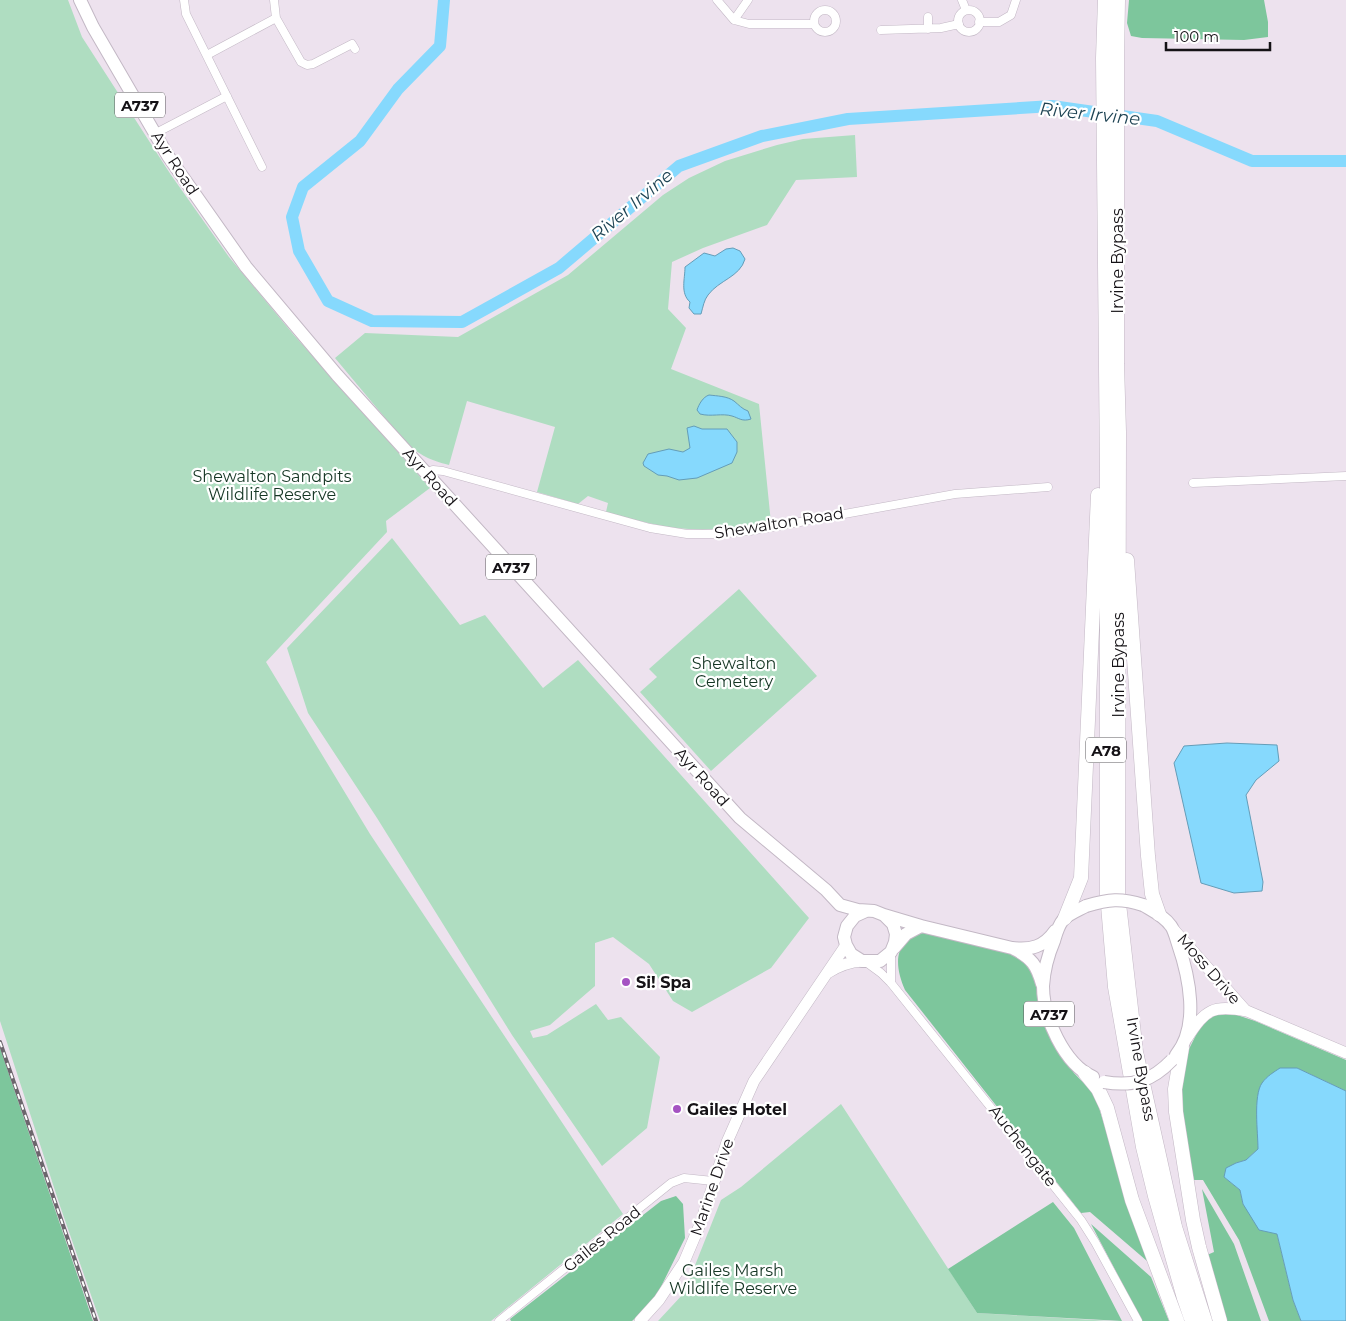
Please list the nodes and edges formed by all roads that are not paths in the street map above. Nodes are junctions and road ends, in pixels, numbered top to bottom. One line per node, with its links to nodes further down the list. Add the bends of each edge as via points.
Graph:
1 (80, 0): 23 (main road, Ayr Road / A737)
2 (184, 0): 20 (street, via 186,14)
3 (274, 0): 12 (street)
4 (717, 0): 13 (street)
5 (748, 0): 13 (street)
6 (962, 0): 10 (street)
7 (1016, 0): 14 (street, via 1011,15 998,22)
8 (1105, 0): 21 (highway, Irvine Bypass / A78)
9 (1118, 0): 21 (highway, Irvine Bypass / A78)
10 (966, 10): 14 (street, via 977,14); 16 (street, via 959,16)
11 (928, 17): 17 (street)
12 (276, 18): 19 (street, via 301,62 307,65 352,44); 20 (street)
13 (734, 20): 15 (street, via 749,24)
14 (979, 22): 16 (street, via 976,29 970,31 963,30)
15 (814, 24)
16 (959, 24): 17 (street)
17 (928, 28): 18 (street)
18 (881, 30)
19 (355, 49)
20 (207, 55): 22 (street)
21 (1110, 59): 25 (highway, Irvine Bypass / A78)
22 (227, 96): 23 (street); 24 (street)
23 (156, 133): 28 (main road, Ayr Road / A737, via 168,156 246,267)
24 (262, 166)
25 (1111, 171): 26 (highway, Irvine Bypass / A78); 27 (highway, Irvine Bypass / A78)
26 (1106, 358): 36 (highway, via 1082,878); 55 (highway, Irvine Bypass / A78, via 1106,829 1114,978 1143,1147)
27 (1119, 432): 34 (highway, via 1148,856 1152,894); 56 (highway, Irvine Bypass / A78, via 1118,895 1136,1052 1175,1227)
28 (426, 473): 31 (street, Shewalton Road, via 443,471 650,528 697,534 750,531 955,494); 32 (main road, Ayr Road / A737, via 740,818)
29 (1346, 476): 30 (street)
30 (1193, 483)
31 (1048, 487)
32 (840, 905): 33 (main road, A737); 39 (main road)
33 (866, 911): 35 (main road, A737); 39 (main road, via 847,926)
34 (1159, 914): 36 (main road, A737, bridge, via 1143,905 1112,899 1086,906); 38 (main road, A737)
35 (884, 915): 37 (main road, A737); 41 (main road, via 893,924 896,934)
36 (1062, 921): 40 (main road, A737, via 1037,947 1026,950); 45 (main road, A737, via 1049,954)
37 (921, 926): 40 (main road, A737); 41 (main road, via 906,934)
38 (1172, 926): 46 (street, Moss Drive); 47 (main road, A737, via 1185,963 1189,987 1190,1010)
39 (845, 941): 42 (main road, via 851,954); 43 (street, Marine Drive)
40 (1012, 948): 45 (main road, A737, via 1032,961)
41 (891, 951): 42 (main road, via 880,961); 44 (street)
42 (864, 962): 43 (street, Marine Drive, via 850,962); 44 (street, Auchengate, via 881,972)
43 (826, 974): 50 (street, Marine Drive, via 754,1081)
44 (891, 983): 53 (street, Auchengate, via 1082,1220)
45 (1043, 987): 49 (main road, A737, via 1050,1022 1057,1038 1065,1053)
46 (1247, 1011): 47 (street, Moss Drive, via 1217,1009 1206,1013); 48 (street, Moss Drive)
47 (1184, 1043): 49 (main road, A737, bridge, via 1172,1060 1140,1082 1104,1082); 57 (highway, via 1175,1090 1176,1112 1193,1220)
48 (1346, 1053)
49 (1085, 1073): 54 (highway, via 1107,1108 1132,1200)
50 (713, 1181): 51 (street, Gailes Road, via 684,1178 671,1183); 52 (street, Marine Drive, via 701,1222 684,1262 659,1300)
51 (499, 1321)
52 (640, 1321)
53 (1138, 1321)
54 (1177, 1321)
55 (1192, 1321)
56 (1205, 1321)
57 (1220, 1321)

